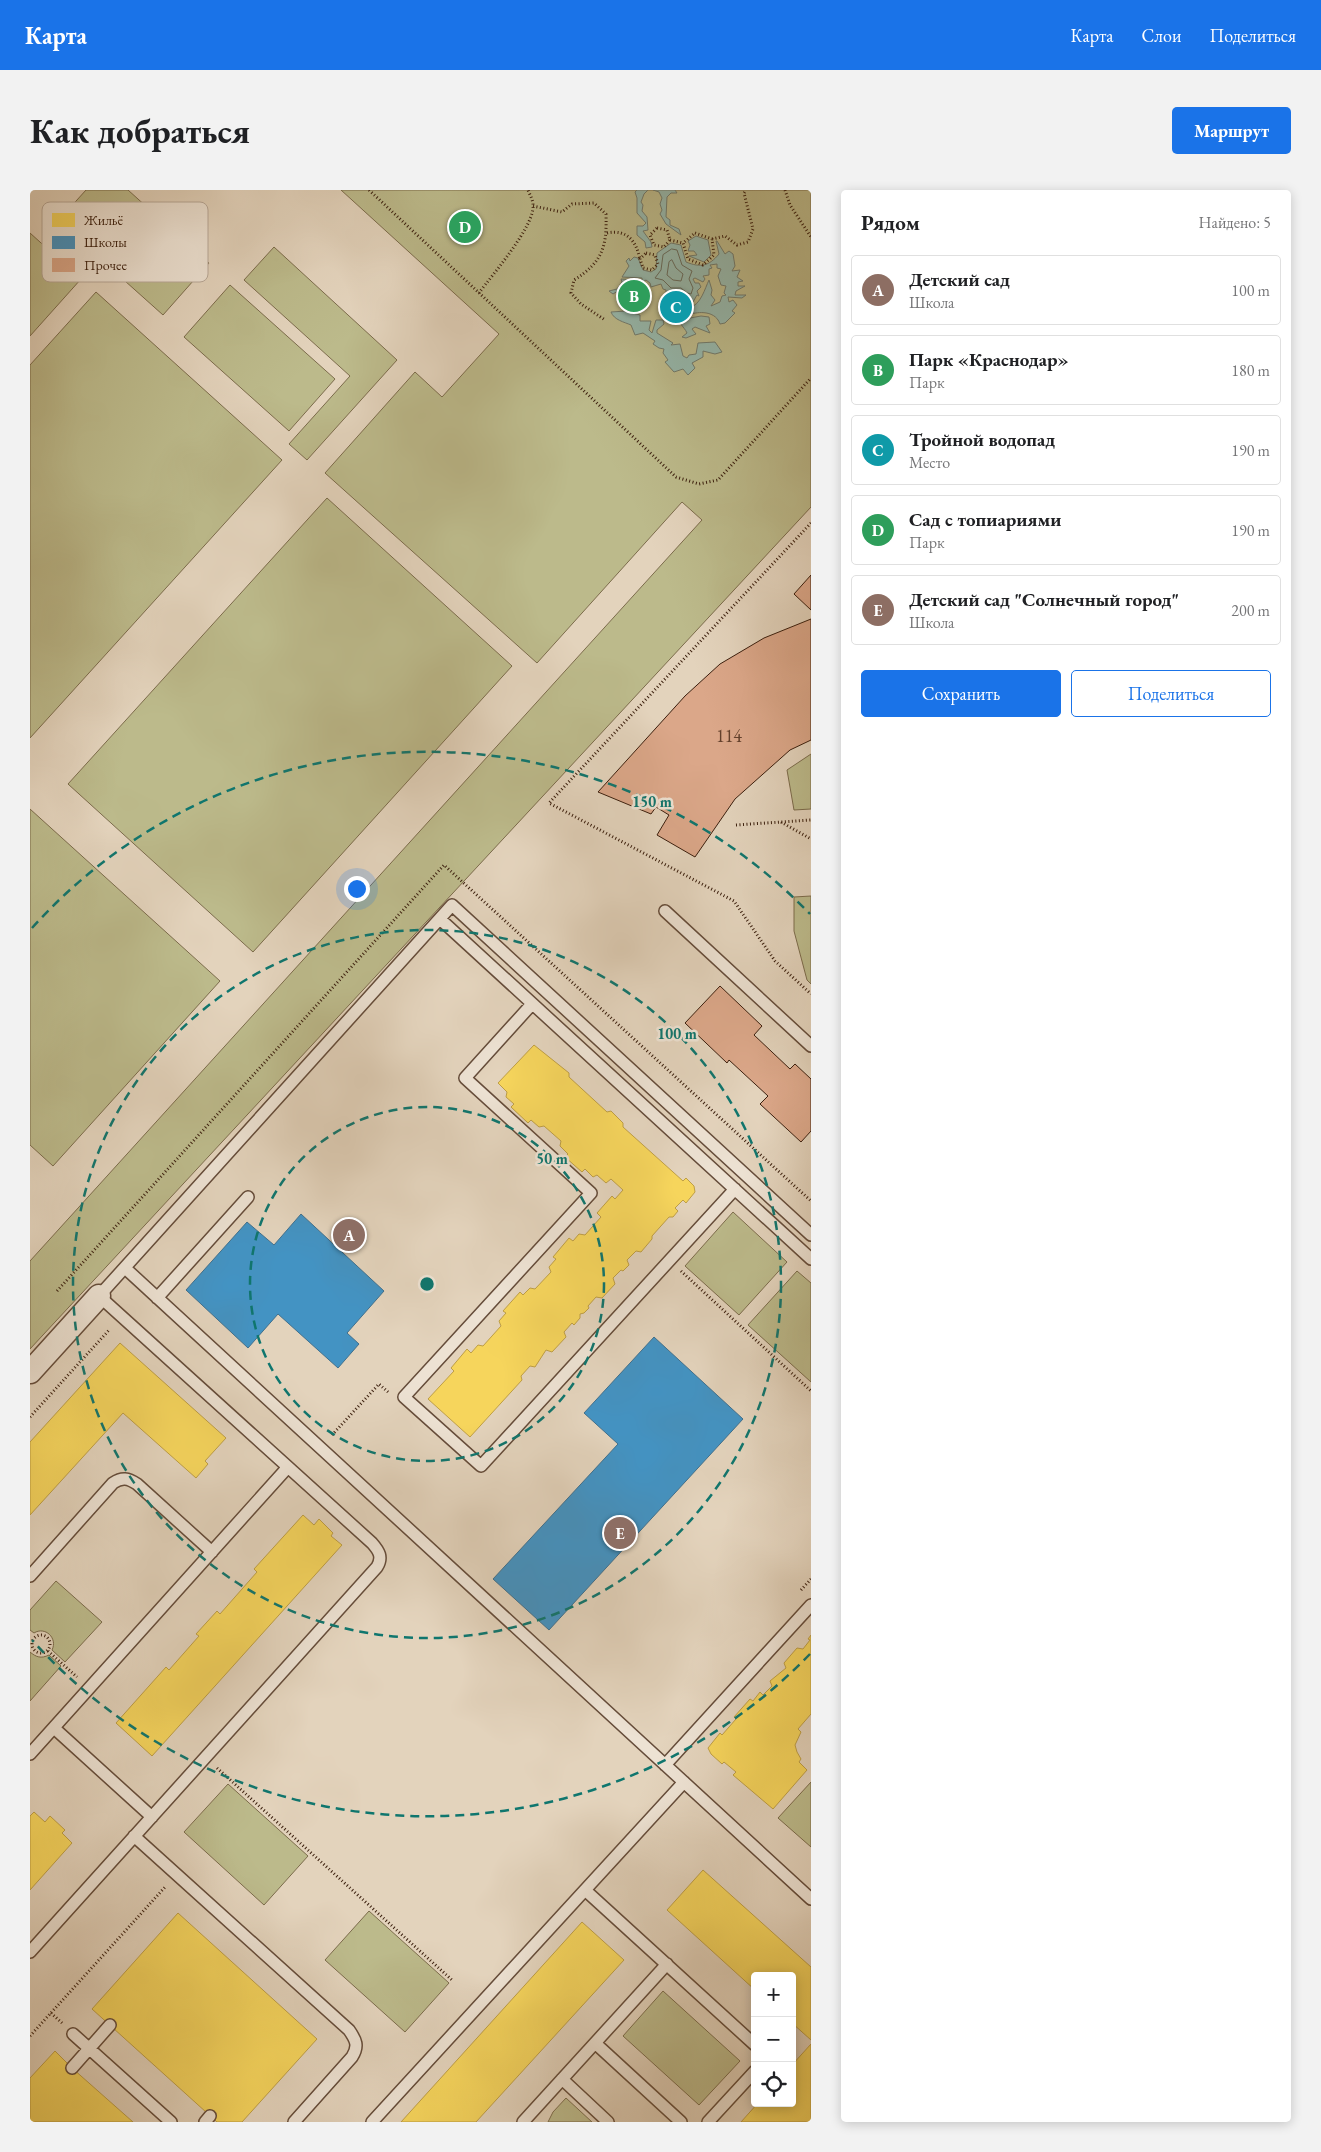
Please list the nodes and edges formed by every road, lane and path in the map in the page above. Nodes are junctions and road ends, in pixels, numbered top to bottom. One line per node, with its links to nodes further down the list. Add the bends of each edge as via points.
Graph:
1 (369, 190): 14 (path)
2 (528, 190): 5 (path)
3 (746, 190): 8 (path, via 753,229 748,242 737,245 725,236)
4 (785, 190): 7 (path, via 790,205)
5 (533, 206): 6 (path, via 562,212 572,204 594,203 606,214); 14 (path, via 528,223 514,246)
6 (607, 233): 13 (path, via 625,234 637,245); 15 (path, via 599,258 574,280 571,293)
7 (811, 237)
8 (712, 239): 10 (path, via 695,233); 10 (path, via 714,255 703,265 688,259)
9 (670, 240): 10 (path); 11 (path, via 664,247); 11 (path, via 667,230 657,228 650,235 654,245)
10 (683, 243)
11 (659, 246): 12 (path)
12 (651, 254): 13 (path, via 646,253); 13 (path, via 655,255 658,264 652,270 643,268)
13 (640, 259)
14 (479, 292): 16 (path, via 676,477 699,484 718,480)
15 (605, 320)
16 (811, 378)
17 (811, 523): 24 (path, via 549,803 734,901 775,961)
18 (811, 820): 19 (path)
19 (780, 821): 20 (path); 21 (path)
20 (736, 825)
21 (811, 839)
22 (665, 912): 26 (lane)
23 (440, 919): 25 (lane); 30 (lane, via 452,905); 33 (lane)
24 (811, 994)
25 (532, 1004): 27 (lane); 32 (lane, via 465,1078 591,1193 404,1397 481,1466)
26 (811, 1046)
27 (735, 1189): 31 (lane); 32 (lane)
28 (248, 1197): 36 (lane)
29 (811, 1201): 34 (path, via 444,865)
30 (811, 1235)
31 (811, 1259)
32 (669, 1260): 39 (path)
33 (124, 1268): 35 (lane); 36 (lane)
34 (57, 1291)
35 (99, 1296): 38 (street); 43 (lane)
36 (157, 1298): 56 (lane)
37 (112, 1326): 41 (path)
38 (30, 1372)
39 (811, 1391)
40 (393, 1397): 42 (path, via 379,1384)
41 (30, 1417)
42 (332, 1436)
43 (288, 1468): 44 (lane); 55 (lane, via 372,1543 379,1551 380,1561)
44 (212, 1552): 45 (lane, via 137,1484 120,1479); 52 (lane)
45 (30, 1576)
46 (811, 1579): 47 (path)
47 (798, 1593)
48 (811, 1605): 56 (lane)
49 (30, 1634): 50 (path)
50 (34, 1638): 51 (path, via 32,1649 43,1654); 51 (path, via 45,1635 51,1645)
51 (48, 1651): 52 (path)
52 (89, 1688): 53 (lane)
53 (54, 1728): 54 (lane); 58 (lane)
54 (30, 1754)
55 (205, 1757): 58 (lane); 65 (path)
56 (665, 1765): 57 (lane)
57 (684, 1782): 61 (lane); 62 (lane)
58 (152, 1817): 59 (lane)
59 (134, 1836): 60 (lane); 63 (lane)
60 (176, 1874): 68 (path); 76 (lane, via 349,2030 356,2040 352,2058)
61 (585, 1890): 64 (lane); 77 (lane)
62 (811, 1899)
63 (30, 1952)
64 (667, 1964): 69 (lane); 70 (lane)
65 (452, 1980)
66 (110, 2025): 71 (lane)
67 (73, 2034): 71 (lane)
68 (30, 2036)
69 (751, 2041)
70 (595, 2043): 74 (lane); 80 (lane)
71 (89, 2048): 72 (lane); 75 (lane)
72 (72, 2068)
73 (751, 2075): 81 (lane)
74 (562, 2080): 78 (lane); 79 (lane)
75 (171, 2122)
76 (294, 2122)
77 (372, 2122)
78 (523, 2122)
79 (608, 2122)
80 (681, 2122)
81 (708, 2122)

